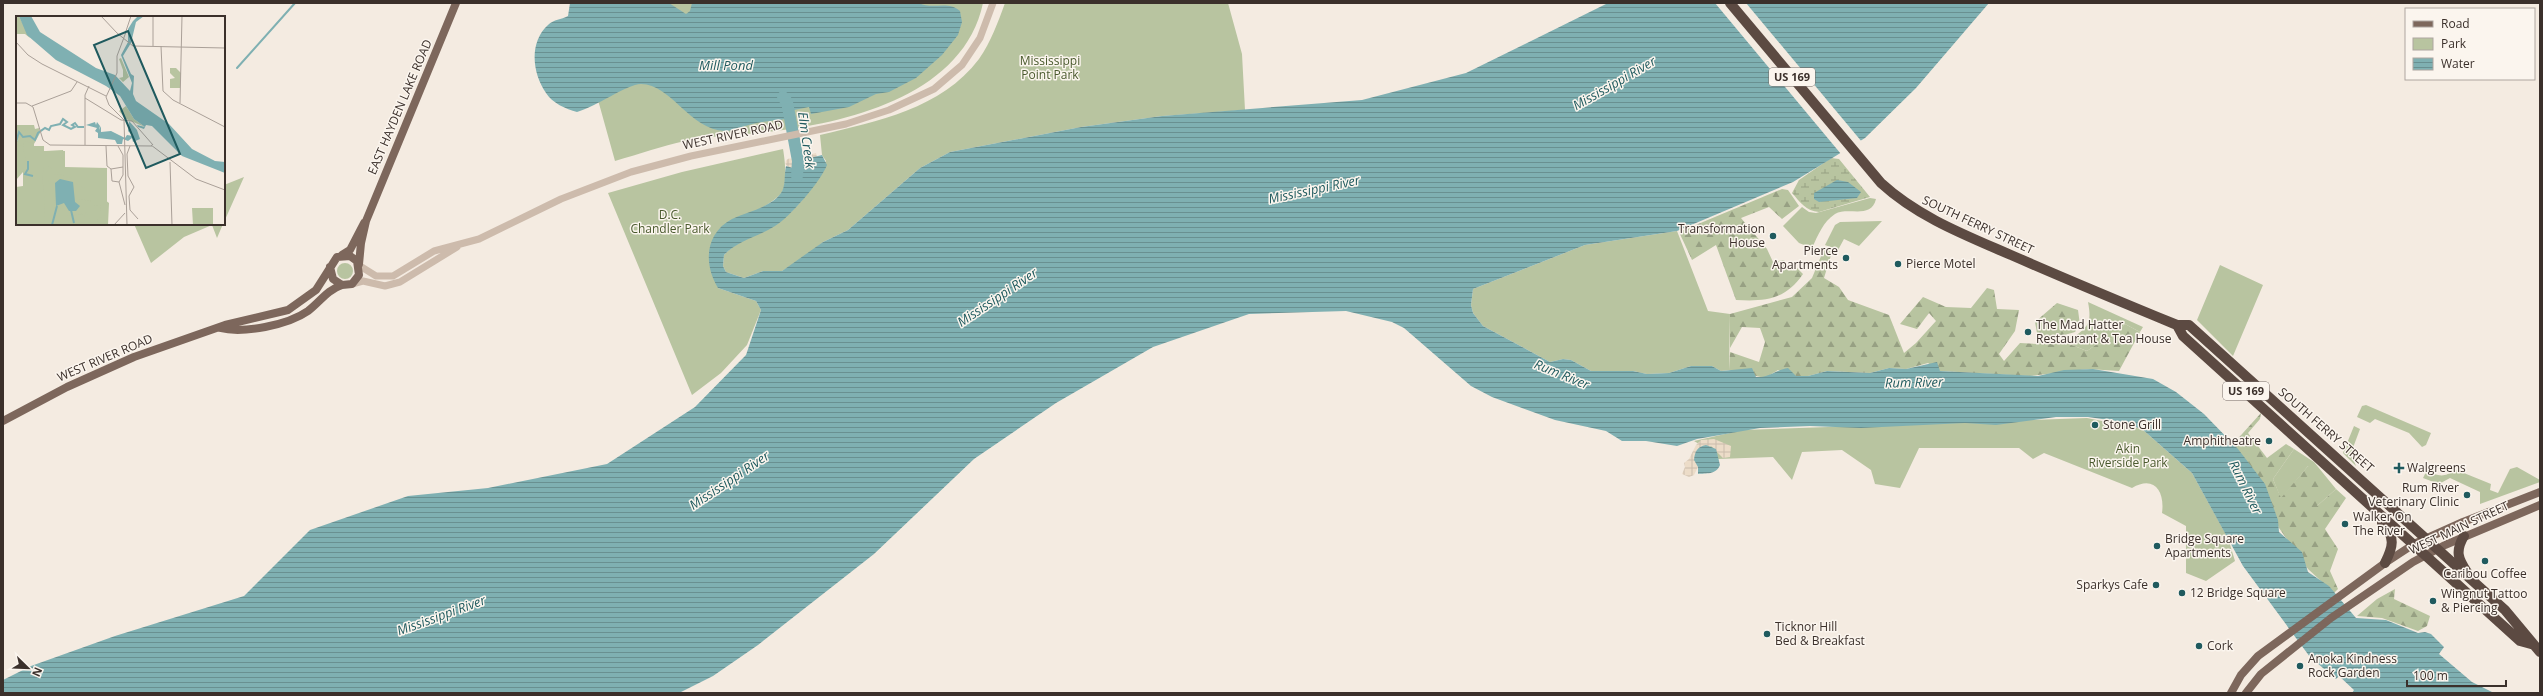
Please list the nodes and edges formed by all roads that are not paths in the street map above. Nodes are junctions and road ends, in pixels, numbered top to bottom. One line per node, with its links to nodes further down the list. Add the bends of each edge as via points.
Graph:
1 (456, 3): 4 (main road, EAST HAYDEN LAKE ROAD)
2 (993, 3): 5 (street, WEST RIVER ROAD, via 985,28 962,65 944,82 912,100 858,121 692,156 631,172 567,196 494,232)
3 (1730, 3): 11 (highway, SOUTH FERRY STREET / US 169, via 1882,183 1906,204 1921,214 2069,281)
4 (366, 221): 6 (main road, EAST HAYDEN LAKE ROAD, via 350,250); 7 (main road, EAST HAYDEN LAKE ROAD)
5 (462, 244): 7 (street, WEST RIVER ROAD, via 434,251 393,276 376,276); 9 (street, WEST RIVER ROAD, via 427,263 400,282 385,286 363,281)
6 (341, 256): 7 (main road, via 350,256); 8 (main road, via 334,260)
7 (359, 265): 9 (main road, via 359,275)
8 (330, 267): 10 (main road, via 333,279); 12 (main road, WEST RIVER ROAD, via 316,290 298,305 279,314)
9 (352, 284): 10 (main road)
10 (342, 285): 12 (main road, WEST RIVER ROAD, via 328,291 306,312 284,322 256,328)
11 (2177, 325): 14 (highway, SOUTH FERRY STREET / US 169, via 2183,336); 18 (highway, SOUTH FERRY STREET / US 169, via 2189,325 2204,336)
12 (220, 328): 13 (main road, WEST RIVER ROAD, via 113,366 40,400)
13 (3, 421)
14 (2333, 471): 19 (highway, SOUTH FERRY STREET / US 169); 22 (highway, via 2344,488 2389,531 2393,546)
15 (2540, 492): 18 (main road, WEST MAIN STREET)
16 (2540, 505): 17 (main road, WEST MAIN STREET)
17 (2464, 536): 20 (main road, WEST MAIN STREET); 23 (highway, via 2458,549 2459,561)
18 (2426, 538): 19 (main road, WEST MAIN STREET); 20 (highway, SOUTH FERRY STREET / US 169)
19 (2414, 544): 21 (highway, SOUTH FERRY STREET / US 169); 22 (main road, WEST MAIN STREET)
20 (2436, 549): 21 (main road, WEST MAIN STREET); 23 (highway, US 169)
21 (2424, 555): 24 (highway, US 169, via 2520,641); 27 (main road, WEST MAIN STREET, via 2331,618 2262,674)
22 (2385, 563): 26 (main road, WEST MAIN STREET, via 2249,664)
23 (2477, 584): 24 (highway, US 169, via 2527,634)
24 (2531, 644): 25 (highway, US 169)
25 (2540, 652)
26 (2231, 693)
27 (2246, 693)

